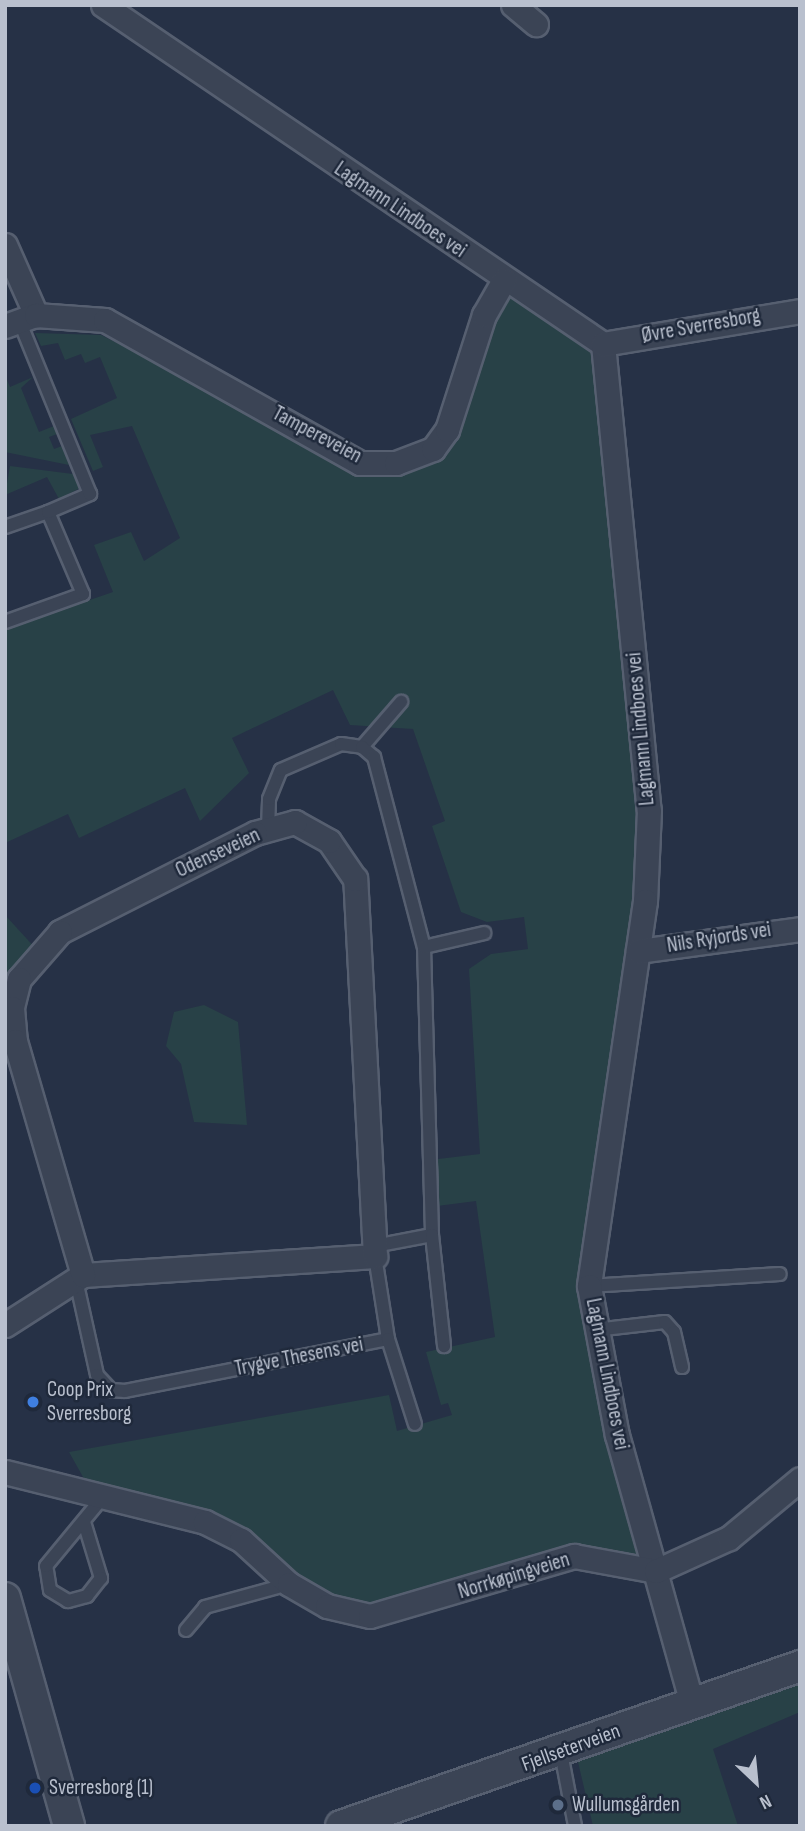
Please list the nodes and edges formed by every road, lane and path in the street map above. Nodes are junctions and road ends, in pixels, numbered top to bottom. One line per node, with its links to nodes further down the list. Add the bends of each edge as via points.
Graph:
1 (103, 5): 5 (street, Lagmann Lindboes vei)
2 (513, 5): 3 (street)
3 (536, 24)
4 (5, 245): 7 (street)
5 (504, 280): 7 (street, Tampereveien, via 484,315 447,430 433,449 396,463 360,463 105,320); 8 (street, Lagmann Lindboes vei)
6 (800, 311): 8 (street, Øvre Sverresborg)
7 (20, 320): 9 (lane, via 90,494)
8 (603, 344): 18 (street, Lagmann Lindboes vei, via 649,810)
9 (48, 512): 10 (lane); 11 (lane, via 83,594)
10 (5, 527)
11 (5, 622)
12 (401, 702): 13 (lane)
13 (362, 747): 14 (lane, via 341,744 281,770 269,799); 17 (lane, via 382,778)
14 (268, 829): 19 (street, Odenseveien, via 60,932 19,979); 21 (street, Odenseveien, via 295,821 329,841 355,878)
15 (800, 929): 18 (street, Nils Ryjords vei)
16 (484, 933): 17 (lane)
17 (424, 947): 20 (lane)
18 (638, 951): 24 (street, Lagmann Lindboes vei)
19 (9, 1025): 23 (street, Odenseveien)
20 (432, 1235): 21 (lane); 28 (lane)
21 (375, 1251): 23 (street); 27 (lane, Trygve Thesens vei)
22 (780, 1274): 24 (lane)
23 (79, 1278): 25 (street); 27 (lane, Trygve Thesens vei, via 97,1375 111,1390)
24 (589, 1286): 26 (street, Lagmann Lindboes vei)
25 (5, 1325)
26 (595, 1330): 29 (lane, via 665,1322 674,1332); 35 (street, Lagmann Lindboes vei)
27 (388, 1339): 30 (lane)
28 (444, 1346)
29 (682, 1367)
30 (415, 1424)
31 (5, 1472): 33 (street, Norrkøpingveien)
32 (800, 1479): 35 (street, via 729,1538)
33 (103, 1497): 34 (lane); 36 (street, Norrkøpingveien, via 205,1522 242,1540)
34 (84, 1522): 34 (lane, via 47,1566 50,1590 68,1601 87,1596 102,1578)
35 (656, 1571): 36 (street, Norrkøpingveien, via 566,1557 370,1616 343,1613); 40 (street, Lagmann Lindboes vei)
36 (289, 1584): 38 (lane, via 205,1607)
37 (5, 1598): 42 (street)
38 (186, 1630)
39 (800, 1666): 40 (street, Fjellseterveien)
40 (692, 1703): 41 (street, Fjellseterveien)
41 (561, 1753): 43 (street, Fjellseterveien); 44 (lane)
42 (69, 1826)
43 (341, 1826)
44 (575, 1826)

